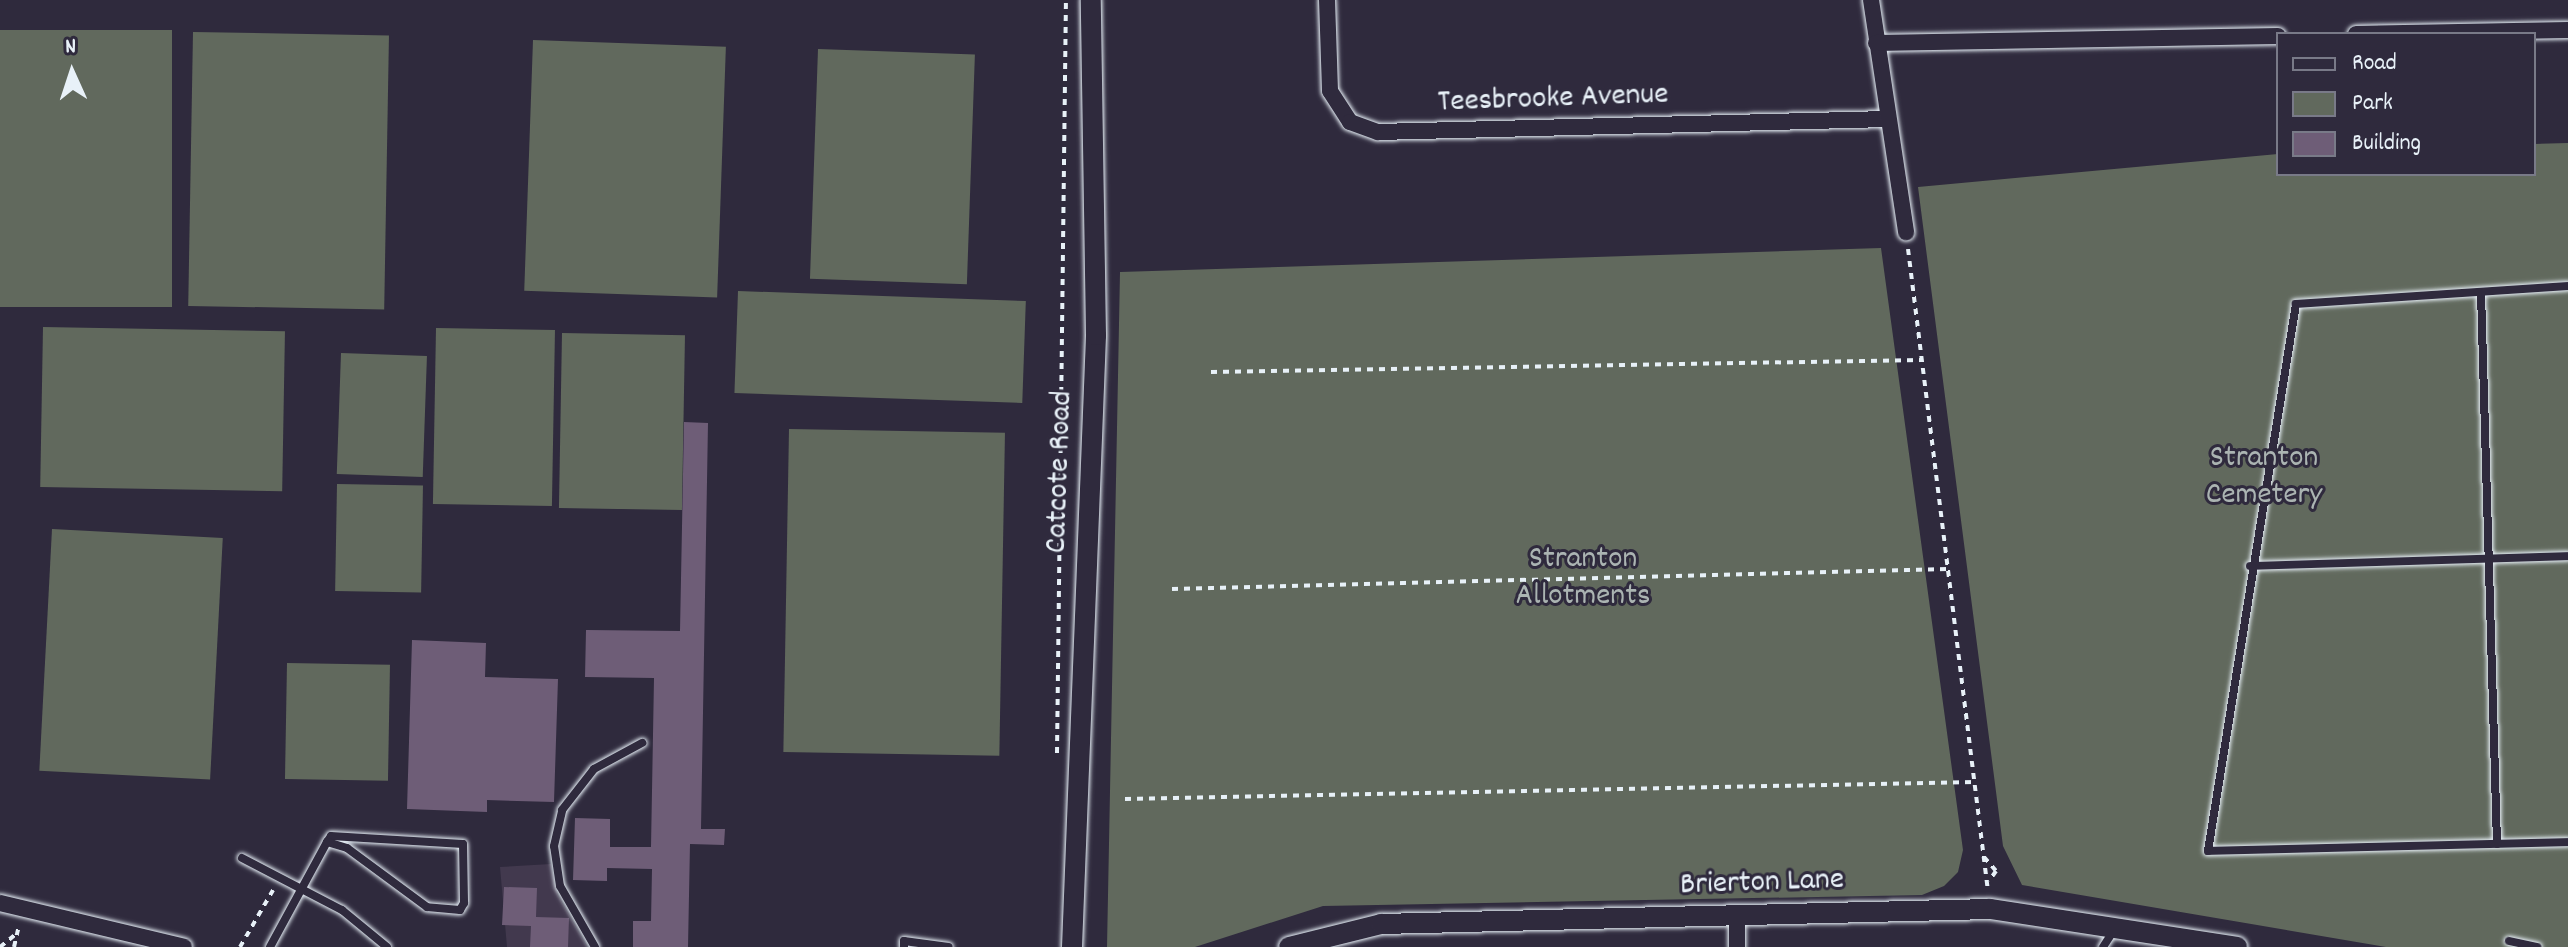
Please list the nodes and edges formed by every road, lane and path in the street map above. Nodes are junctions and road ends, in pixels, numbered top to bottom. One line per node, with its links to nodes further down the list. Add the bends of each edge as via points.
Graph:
1 (1066, 0): 21 (path)
2 (1091, 0): 46 (street, Catcote Road, via 1096,335)
3 (1327, 0): 9 (street, Teesbrooke Avenue, via 1330,91 1350,122 1378,132)
4 (1871, 0): 8 (street)
5 (2568, 30): 6 (street)
6 (2462, 32)
7 (2276, 36): 8 (street)
8 (1876, 43): 9 (street)
9 (1887, 119): 10 (street, via 1907,196)
10 (1907, 238): 13 (path)
11 (2568, 286): 12 (lane)
12 (2481, 292): 16 (lane); 17 (lane, via 2296,304)
13 (1922, 360): 14 (path); 18 (path)
14 (1211, 372)
15 (2568, 556): 16 (lane)
16 (2491, 558): 17 (lane); 26 (lane)
17 (2250, 566): 26 (lane, via 2208,851)
18 (1948, 569): 19 (path); 22 (path)
19 (1172, 589)
20 (642, 743): 43 (lane, via 594,769 562,810 554,846 560,886)
21 (1057, 763)
22 (1975, 782): 23 (path); 27 (path)
23 (1125, 799)
24 (327, 842): 24 (lane, via 331,836 463,844 464,903 460,910 427,907 347,848); 31 (lane)
25 (2568, 842): 26 (lane)
26 (2497, 844)
27 (1984, 856): 30 (path); 30 (path, via 1996,871)
28 (242, 858): 29 (lane)
29 (280, 879): 31 (lane); 40 (path)
30 (1987, 883): 33 (path)
31 (301, 891): 41 (lane); 42 (lane, via 342,910)
32 (0, 903): 39 (street)
33 (1990, 909): 34 (street, Brierton Lane); 35 (street, Brierton Lane)
34 (1737, 915): 47 (street, Brierton Lane, via 1381,924); 48 (street)
35 (2117, 926): 49 (lane); 50 (street, Brierton Lane)
36 (17, 933): 38 (path)
37 (2509, 941): 51 (lane)
38 (0, 947)
39 (184, 947)
40 (240, 947)
41 (270, 947)
42 (387, 947)
43 (595, 947)
44 (904, 947): 45 (lane, via 904,941)
45 (949, 947)
46 (1072, 947)
47 (1289, 947)
48 (1737, 947)
49 (2103, 947)
50 (2237, 947)
51 (2537, 947)

